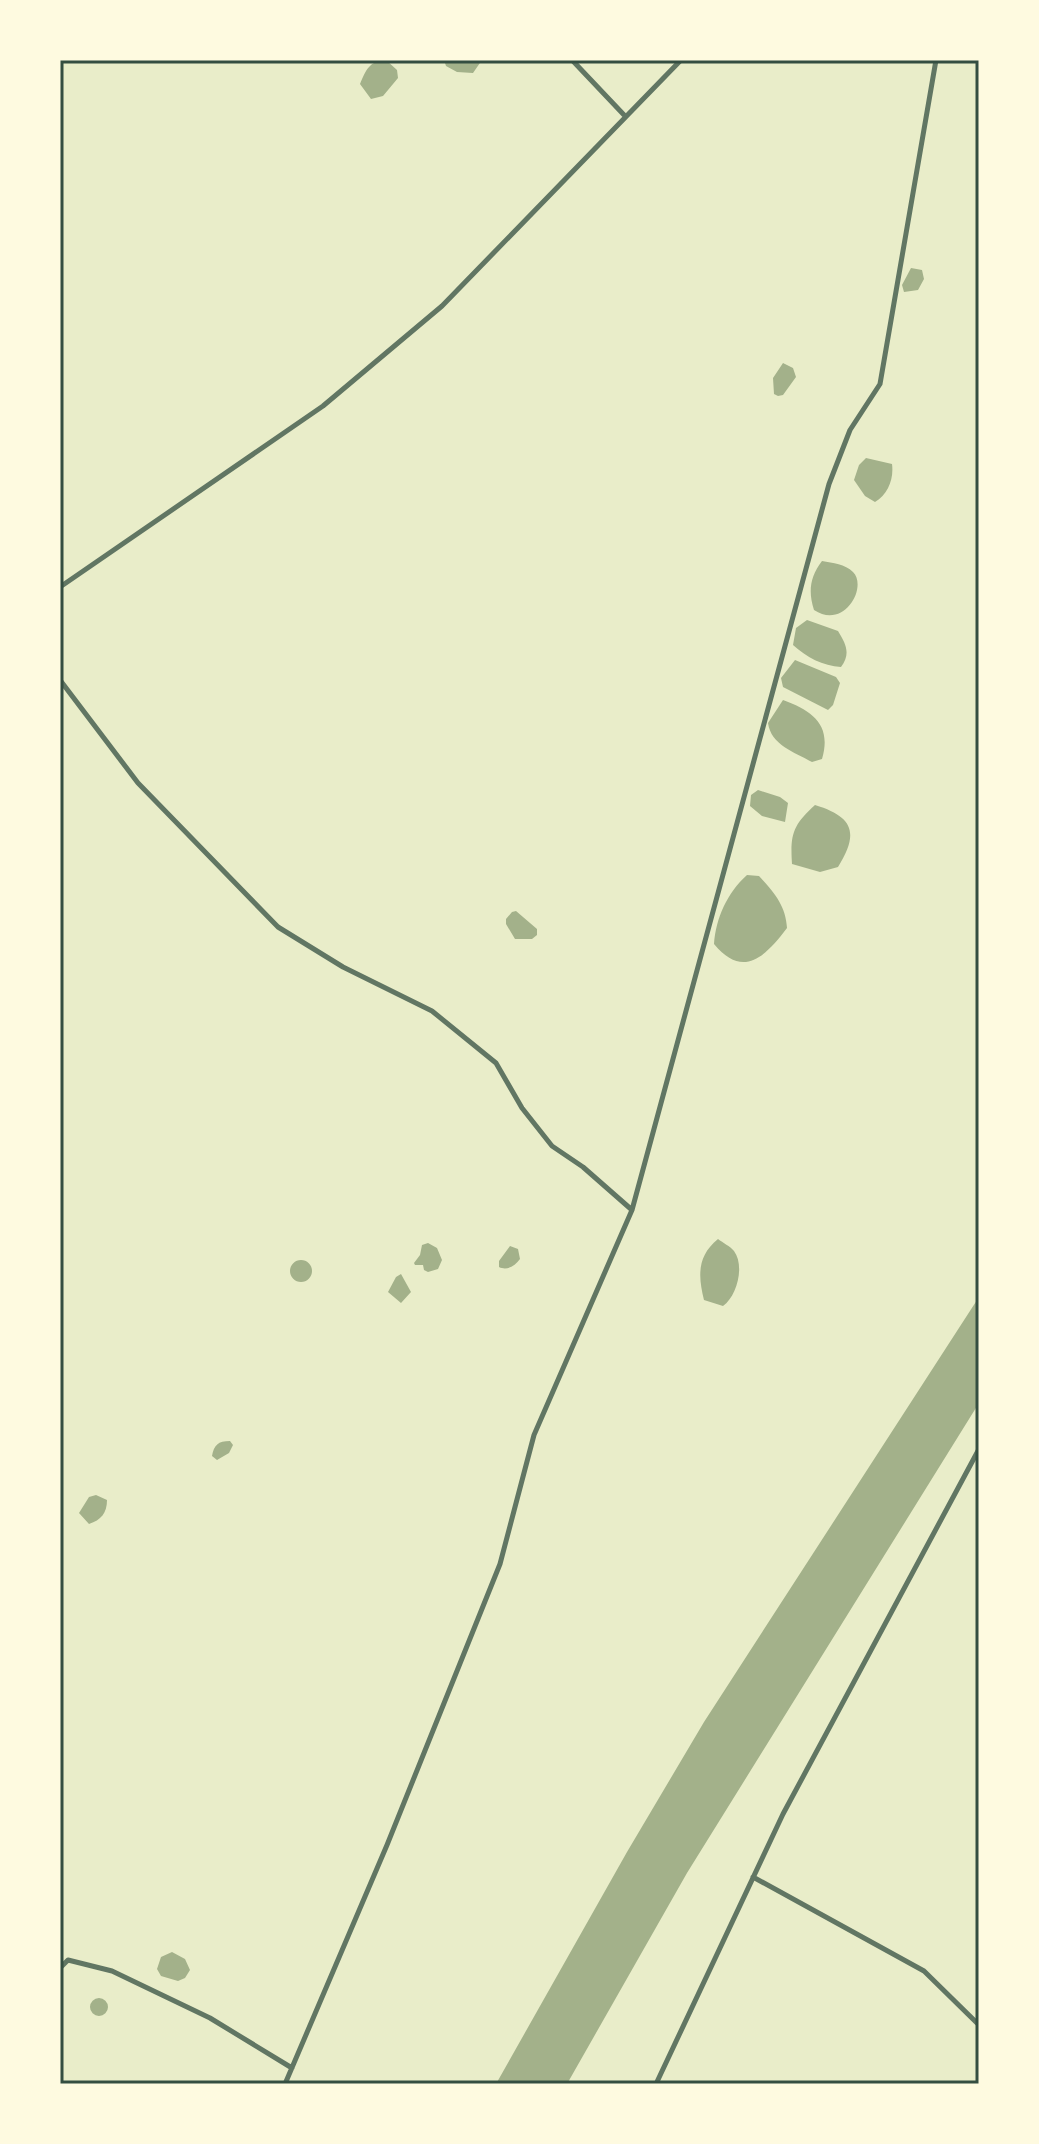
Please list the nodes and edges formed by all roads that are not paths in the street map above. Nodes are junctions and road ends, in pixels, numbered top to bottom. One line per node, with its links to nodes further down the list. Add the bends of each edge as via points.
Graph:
1 (572, 60): 4 (street)
2 (681, 60): 4 (street)
3 (936, 60): 7 (street, via 880,384 850,430 829,484)
4 (625, 116): 5 (street, via 442,306 323,406)
5 (60, 587)
6 (60, 680): 7 (street, via 138,783 259,910 343,967 432,1011 496,1063 552,1146)
7 (632, 1210): 12 (street, via 534,1435 500,1564)
8 (979, 1449): 9 (street)
9 (753, 1877): 11 (street, via 924,1971); 14 (street)
10 (60, 1968): 12 (street, via 68,1960 112,1971 210,2018)
11 (979, 2025)
12 (292, 2068): 13 (street)
13 (285, 2084)
14 (656, 2084)

